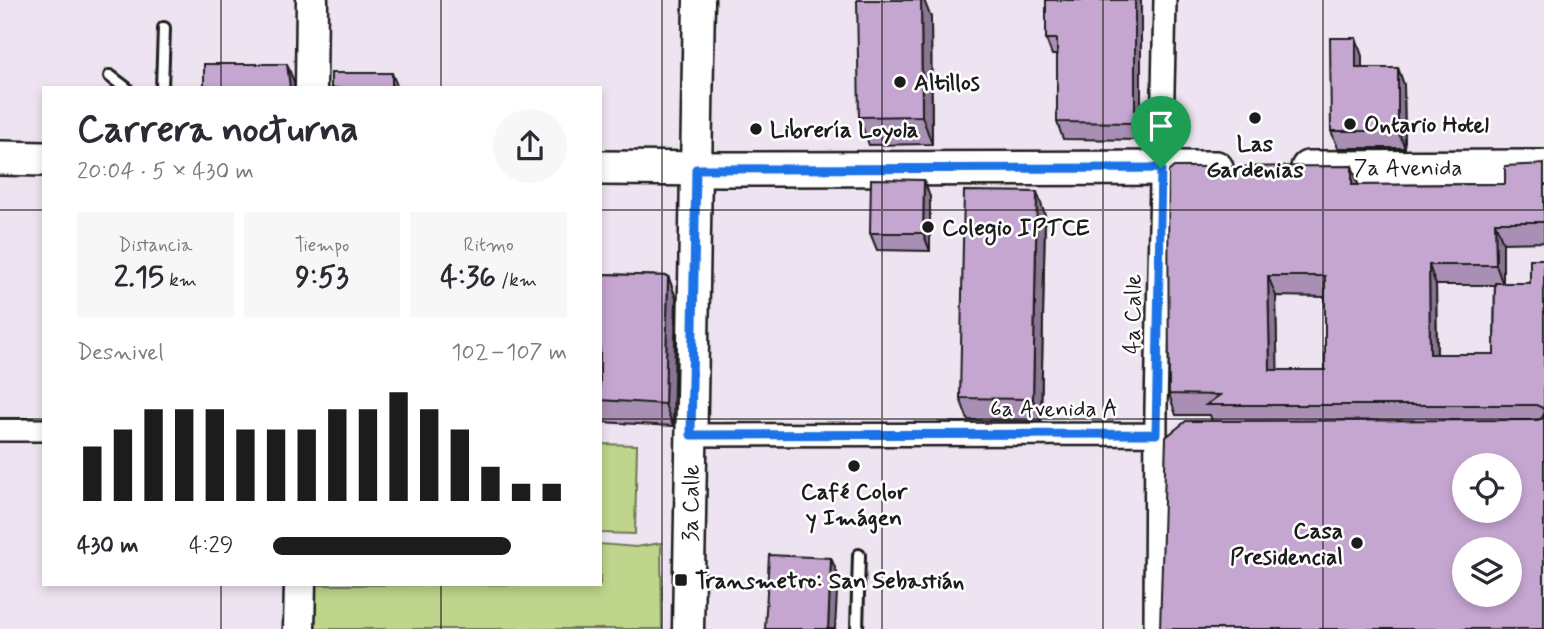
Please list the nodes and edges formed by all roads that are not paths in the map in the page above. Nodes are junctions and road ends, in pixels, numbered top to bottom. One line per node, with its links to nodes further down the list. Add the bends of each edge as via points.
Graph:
1 (312, 0): 8 (street)
2 (699, 0): 16 (street, 3a Calle)
3 (1165, 0): 13 (street, 4a Calle)
4 (164, 28): 7 (lane)
5 (110, 76): 6 (lane)
6 (123, 86)
7 (162, 86)
8 (311, 86)
9 (0, 158): 10 (main road)
10 (42, 159)
11 (1544, 167): 15 (main road, 7a Avenida)
12 (602, 168): 16 (main road)
13 (1161, 168): 14 (main road); 16 (main road); 19 (street, 4a Calle)
14 (1243, 168)
15 (1284, 168)
16 (696, 169): 20 (street, 3a Calle)
17 (0, 430): 18 (street)
18 (42, 430)
19 (1162, 434): 20 (street, 6a Avenida A); 26 (street, 4a Calle)
20 (691, 435): 24 (street, 3a Calle)
21 (859, 555): 25 (lane)
22 (300, 586): 23 (street)
23 (299, 629)
24 (688, 629)
25 (857, 629)
26 (1155, 629)

